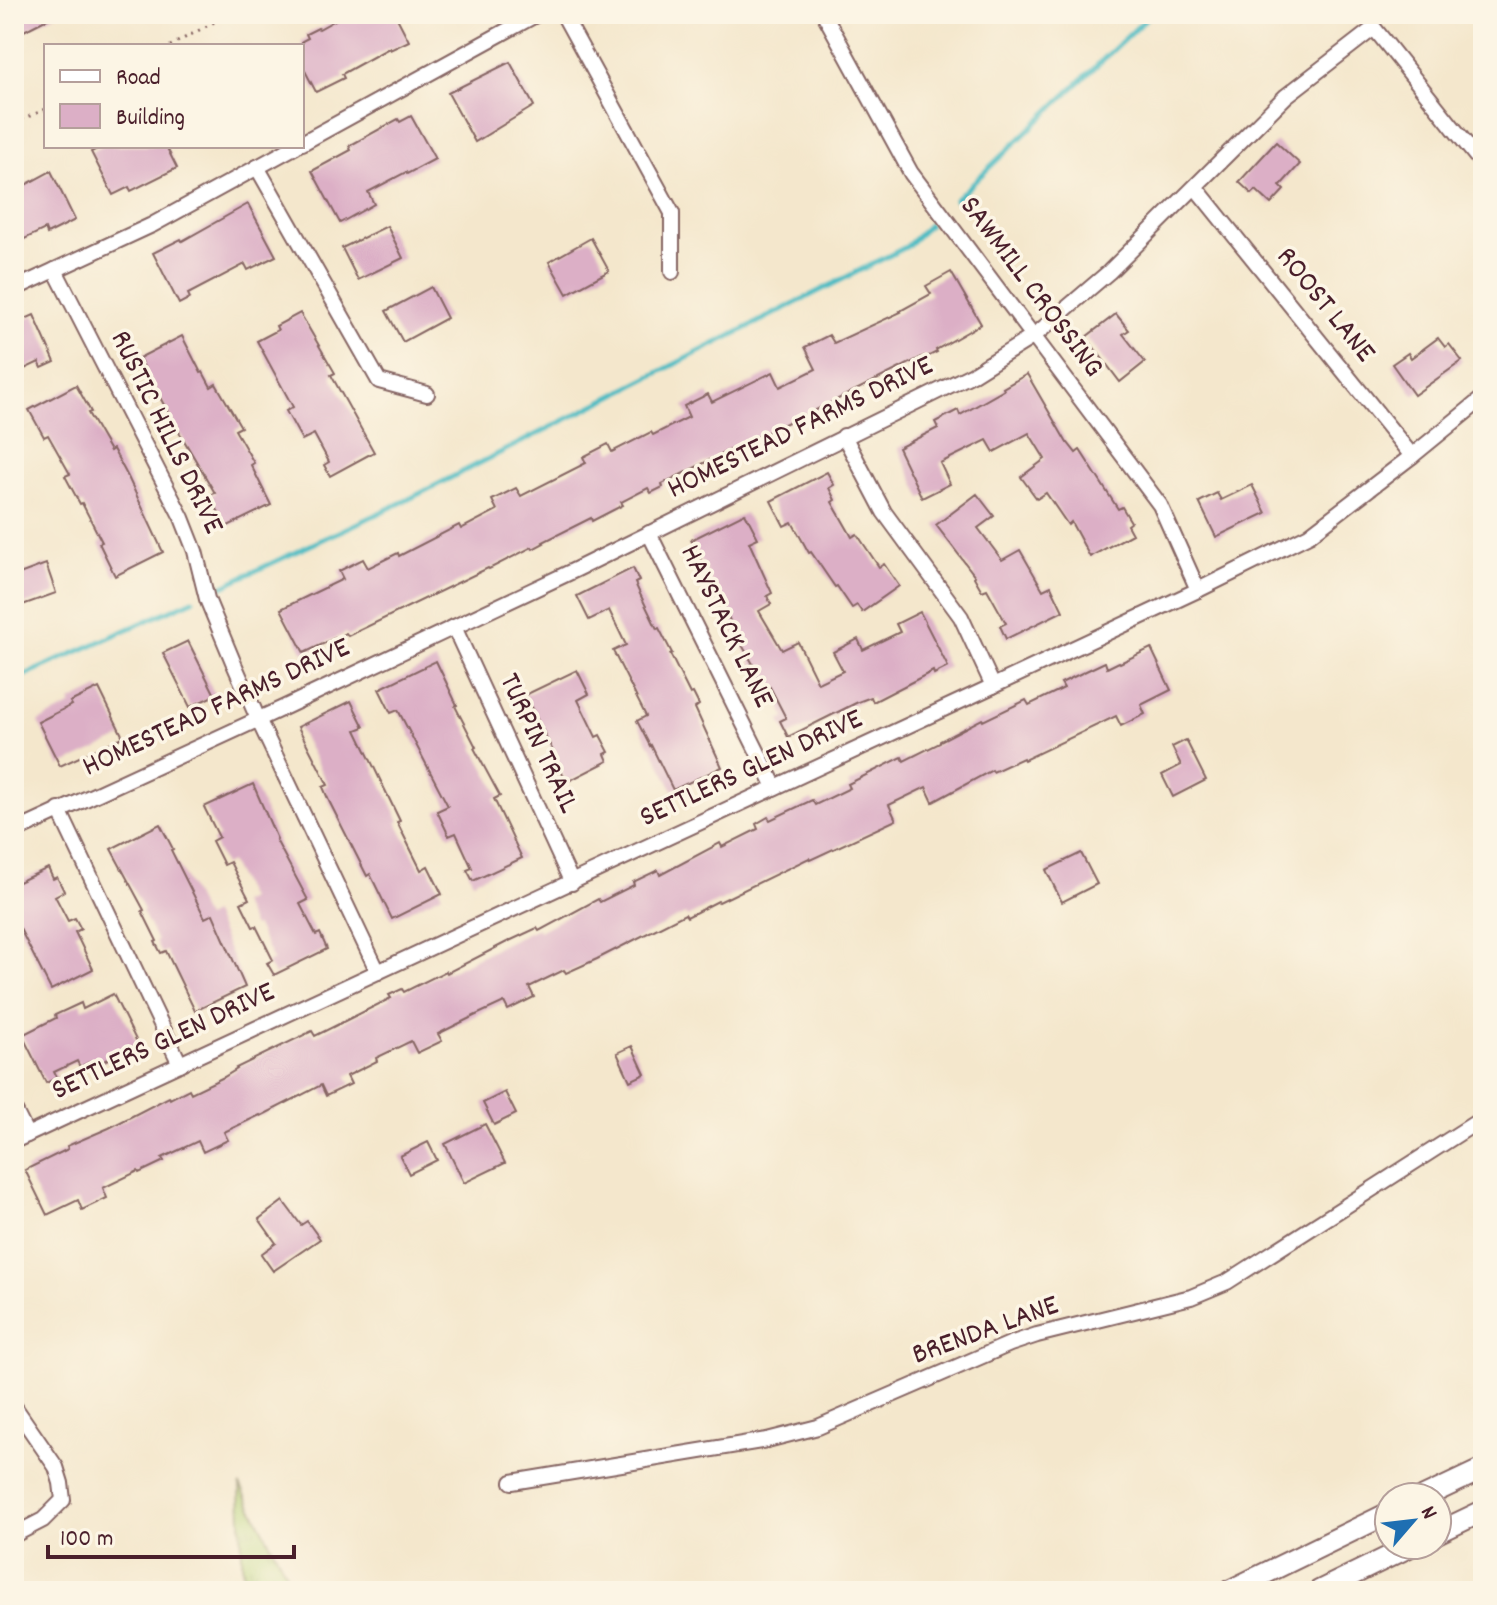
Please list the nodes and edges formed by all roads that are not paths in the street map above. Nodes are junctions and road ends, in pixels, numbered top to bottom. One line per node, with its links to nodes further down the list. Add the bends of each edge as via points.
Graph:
1 (537, 14): 4 (street)
2 (563, 14): 10 (street, via 672,213)
3 (824, 14): 12 (street, SAWMILL CROSSING, via 911,173)
4 (304, 142)
5 (292, 148): 7 (street)
6 (1483, 165): 8 (street, HOMESTEAD FARMS DRIVE, via 1374,28 1286,96)
7 (257, 167): 9 (street); 13 (street, via 379,381)
8 (1196, 188): 12 (street, HOMESTEAD FARMS DRIVE); 16 (street, ROOST LANE)
9 (55, 270): 11 (street); 21 (street, RUSTIC HILLS DRIVE, via 182,518 207,599)
10 (672, 272)
11 (14, 289)
12 (1034, 336): 15 (street, HOMESTEAD FARMS DRIVE, via 973,374); 18 (street, SAWMILL CROSSING, via 1160,505)
13 (427, 394)
14 (1483, 398): 16 (street, SETTLERS GLEN DRIVE)
15 (844, 436): 17 (street, HOMESTEAD FARMS DRIVE); 20 (street, via 884,512 961,617)
16 (1412, 456): 18 (street, SETTLERS GLEN DRIVE, via 1309,535)
17 (649, 533): 19 (street, HOMESTEAD FARMS DRIVE); 22 (street, HAYSTACK LANE)
18 (1198, 590): 20 (street, SETTLERS GLEN DRIVE)
19 (454, 627): 21 (street, HOMESTEAD FARMS DRIVE); 25 (street, TURPIN TRAIL)
20 (993, 686): 22 (street, SETTLERS GLEN DRIVE)
21 (258, 719): 23 (street, HOMESTEAD FARMS DRIVE); 26 (street, RUSTIC HILLS DRIVE)
22 (775, 787): 25 (street, SETTLERS GLEN DRIVE)
23 (59, 810): 24 (street, HOMESTEAD FARMS DRIVE); 27 (street)
24 (14, 832)
25 (572, 883): 26 (street, SETTLERS GLEN DRIVE)
26 (378, 972): 27 (street, SETTLERS GLEN DRIVE)
27 (180, 1064): 30 (street, SETTLERS GLEN DRIVE)
28 (14, 1109): 30 (street)
29 (1483, 1118): 33 (street, BRENDA LANE, via 1215,1288 1191,1297 1010,1344 818,1427 752,1443)
30 (20, 1138)
31 (14, 1406): 38 (street, via 56,1467 63,1500 43,1520)
32 (1483, 1469): 34 (main road)
33 (512, 1482)
34 (1453, 1483)
35 (1483, 1511): 37 (main road)
36 (1373, 1521): 40 (main road)
37 (1453, 1525)
38 (14, 1535)
39 (1380, 1561): 41 (main road)
40 (1229, 1591)
41 (1319, 1591)

